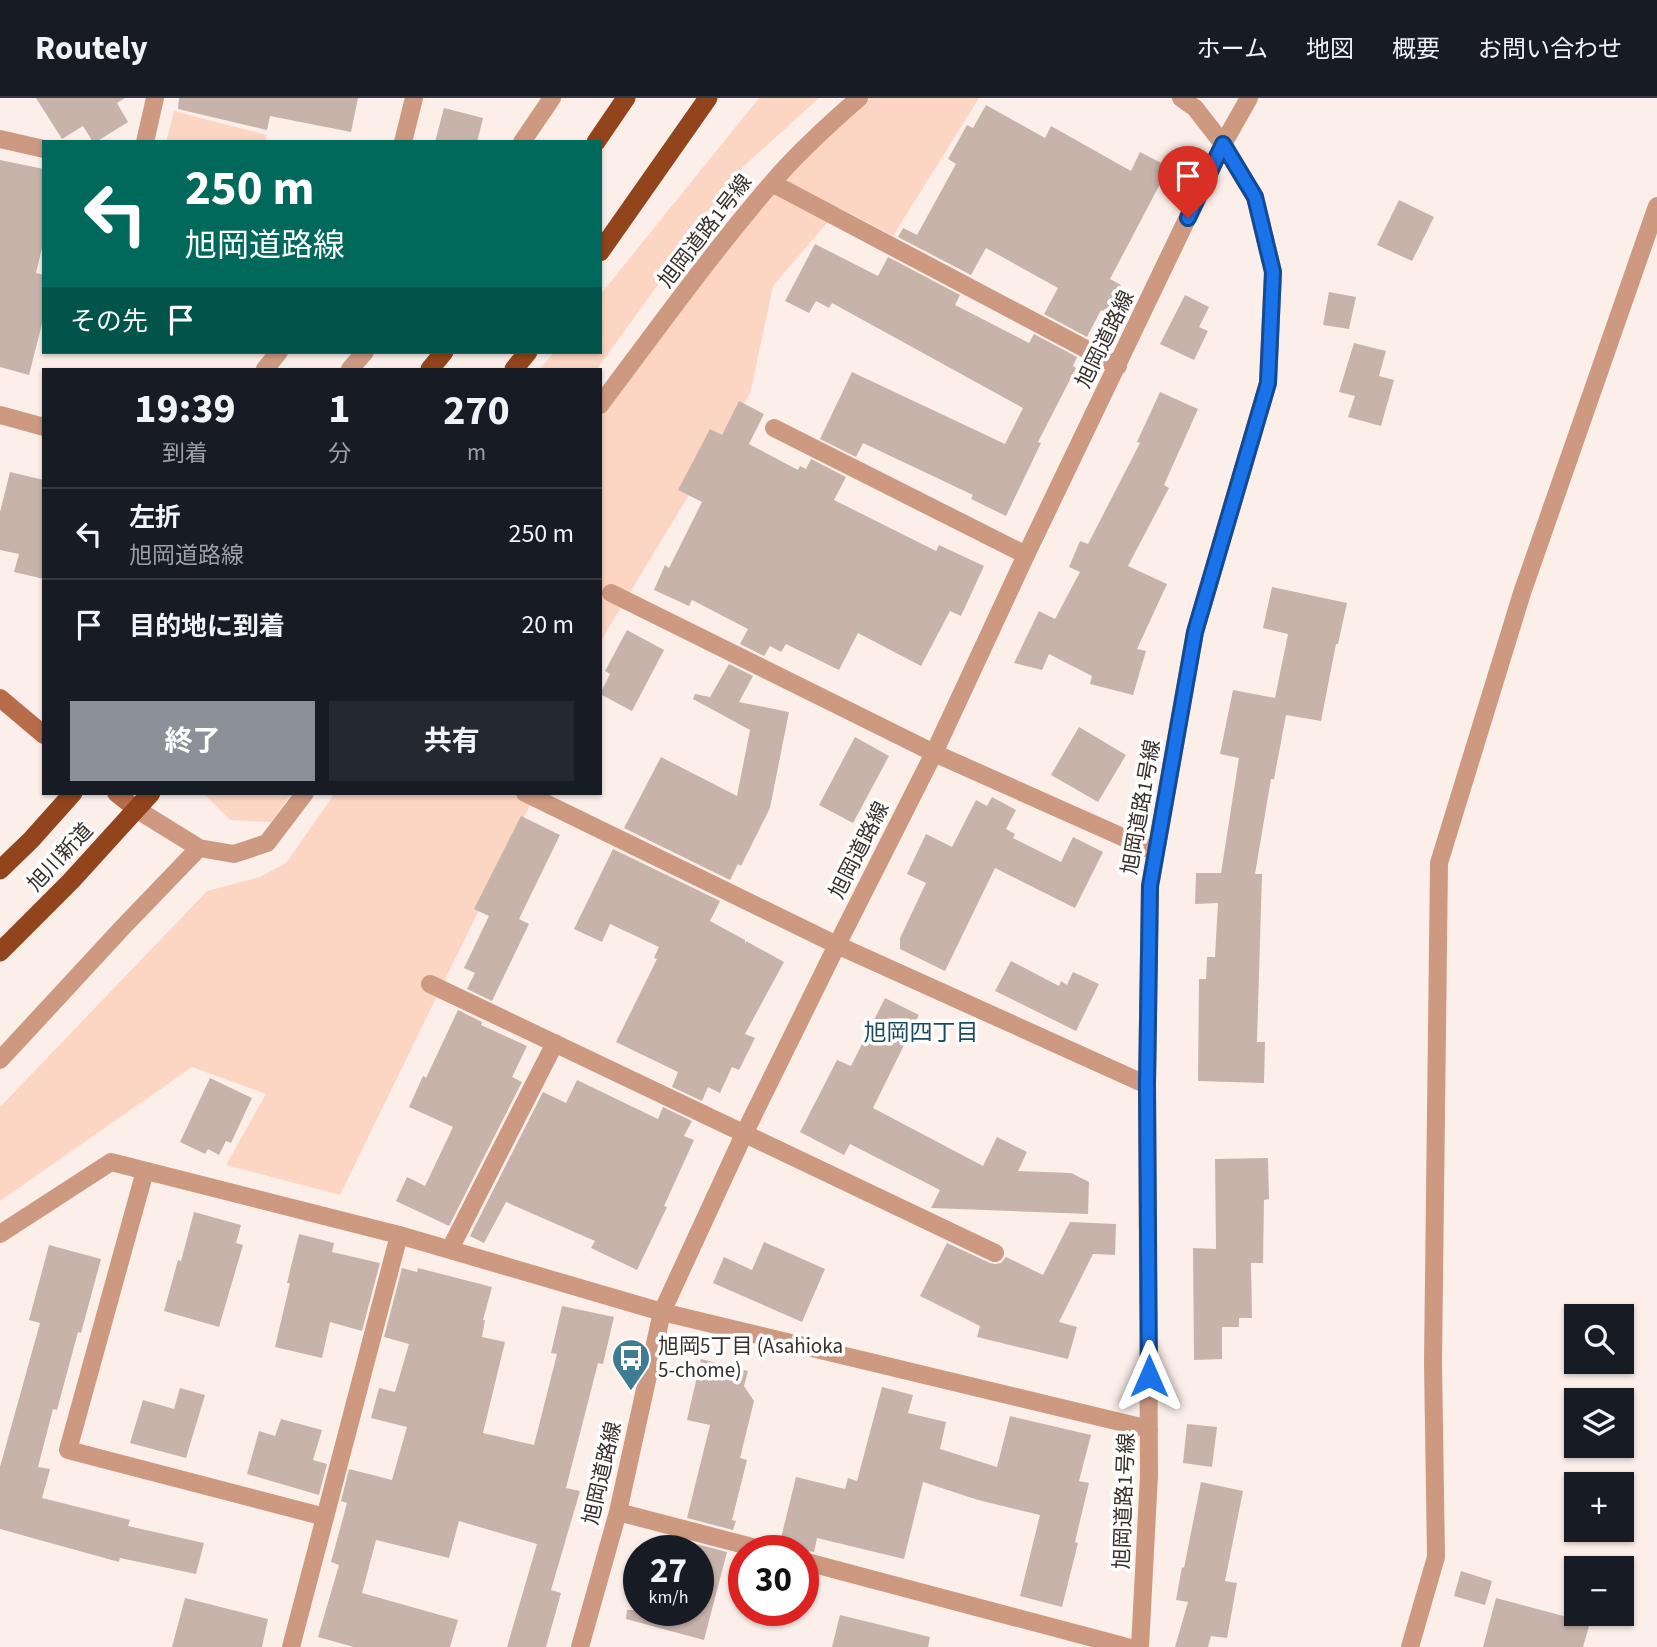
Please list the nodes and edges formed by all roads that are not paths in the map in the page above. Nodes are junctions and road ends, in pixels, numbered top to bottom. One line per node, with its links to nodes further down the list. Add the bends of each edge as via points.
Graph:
1 (155, 98): 10 (street)
2 (414, 98): 11 (street)
3 (552, 98): 12 (street)
4 (626, 98): 13 (highway)
5 (708, 98): 18 (highway)
6 (859, 98): 16 (street, 旭岡道路1号線)
7 (1181, 98): 14 (street, 旭岡道路1号線, via 1195,108)
8 (1249, 98): 14 (street, 旭岡道路線)
9 (0, 139): 15 (street)
10 (145, 140)
11 (404, 140)
12 (523, 140)
13 (597, 140)
14 (1223, 144): 23 (street, 旭岡道路線); 44 (street, 旭岡道路1号線, via 1255,197 1273,272 1268,383 1195,632)
15 (42, 149)
16 (772, 183): 23 (street); 28 (street, 旭岡道路1号線)
17 (1657, 206): 68 (street, via 1522,593 1439,863 1433,1362 1436,1557)
18 (602, 249)
19 (277, 354): 24 (street)
20 (363, 354): 25 (street)
21 (442, 354): 26 (highway)
22 (526, 354): 27 (highway)
23 (1118, 366): 32 (street, 旭岡道路線)
24 (266, 368)
25 (351, 368)
26 (431, 368)
27 (515, 368)
28 (602, 402)
29 (0, 415): 30 (street)
30 (42, 426)
31 (774, 428): 32 (street)
32 (1026, 555): 36 (street, 旭岡道路線)
33 (611, 593): 36 (street)
34 (0, 698): 35 (main road)
35 (42, 733)
36 (934, 753): 44 (street); 46 (street, 旭岡道路線)
37 (71, 795): 45 (highway, 旭川新道)
38 (118, 795): 42 (main road)
39 (149, 795): 42 (highway, 旭川新道)
40 (303, 795): 43 (street, via 267,843 234,854)
41 (529, 795): 46 (street)
42 (136, 809): 43 (street); 47 (highway, 旭川新道)
43 (199, 848): 50 (street)
44 (1156, 852): 51 (street, 旭岡道路1号線, via 1150,886)
45 (0, 870)
46 (837, 945): 51 (street); 52 (street, 旭岡道路線)
47 (0, 952)
48 (430, 984): 49 (street)
49 (555, 1043): 52 (street); 56 (street)
50 (0, 1060)
51 (1147, 1085): 59 (street, 旭岡道路1号線)
52 (745, 1132): 57 (street); 58 (street, 旭岡道路線)
53 (145, 1171): 54 (street, via 111,1162); 55 (street); 61 (street, via 68,1450)
54 (0, 1234)
55 (399, 1235): 56 (street); 61 (street)
56 (450, 1249): 58 (street)
57 (995, 1252)
58 (662, 1312): 59 (street); 60 (street, 旭岡道路線)
59 (1150, 1429): 67 (street, 旭岡道路1号線)
60 (618, 1512): 62 (street); 65 (street, 旭岡道路線)
61 (325, 1517): 64 (street)
62 (728, 1541)
63 (819, 1565): 66 (street)
64 (291, 1647)
65 (580, 1647)
66 (1127, 1647)
67 (1140, 1647)
68 (1410, 1647)

